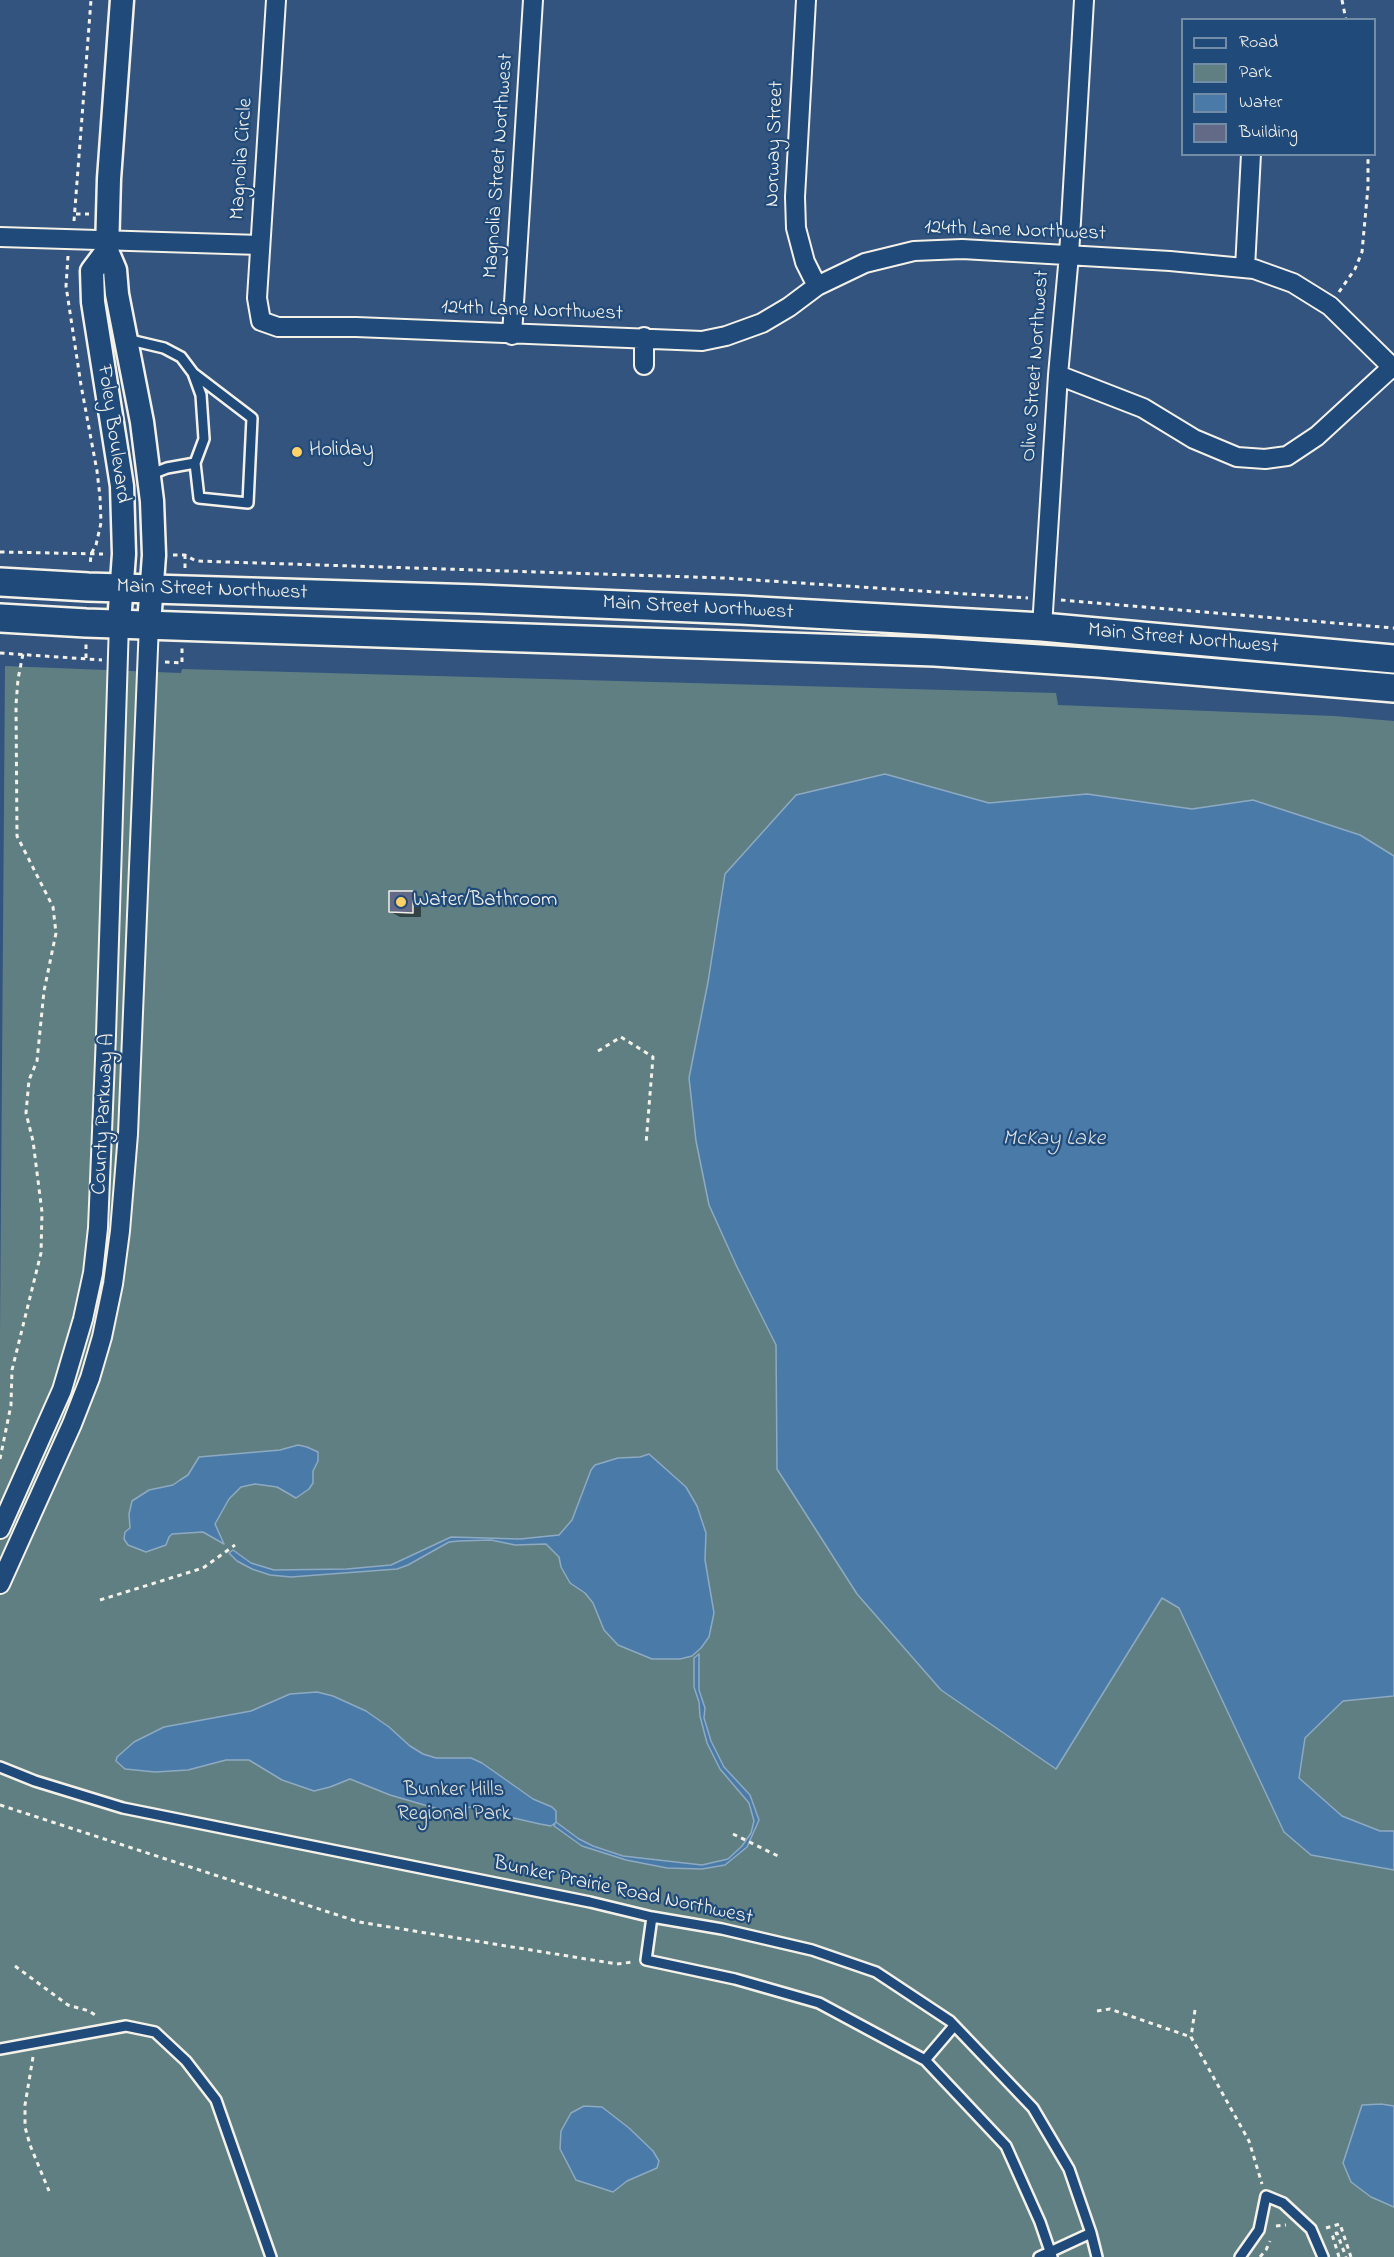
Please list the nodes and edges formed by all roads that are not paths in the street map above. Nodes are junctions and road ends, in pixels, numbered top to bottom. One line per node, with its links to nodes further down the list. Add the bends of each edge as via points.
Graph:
1 (122, 0): 9 (street, Foley Boulevard)
2 (276, 0): 8 (street, Magnolia Circle)
3 (533, 0): 14 (street, Magnolia Street Northwest)
4 (806, 0): 12 (street, Norway Street, via 796,228)
5 (1084, 0): 10 (street, Olive Street Northwest)
6 (1251, 156): 11 (street)
7 (0, 237): 9 (street, via 69,239)
8 (260, 245): 9 (street); 13 (street, Magnolia Circle, via 257,298)
9 (107, 246): 16 (street, Foley Boulevard, via 115,270); 24 (street, Foley Boulevard, via 92,272 93,302 122,486)
10 (1069, 255): 11 (street, 124th Lane Northwest); 12 (street, 124th Lane Northwest, via 962,249 914,251 865,262); 20 (street, Olive Street Northwest)
11 (1245, 268): 18 (street, 124th Lane Northwest, via 1293,283 1330,306)
12 (817, 286): 15 (street, 124th Lane Northwest, via 762,322 726,336 702,341)
13 (261, 321): 14 (street, 124th Lane Northwest, via 278,327)
14 (512, 335): 15 (street, 124th Lane Northwest)
15 (644, 338): 17 (street)
16 (126, 339): 19 (lane, via 164,348 181,357); 22 (street, Foley Boulevard)
17 (644, 365)
18 (1393, 368): 20 (street, via 1317,436 1287,456 1265,459 1237,457 1194,439 1143,408)
19 (193, 374): 21 (lane, via 201,395 204,439); 21 (lane, via 252,418 248,502 199,498)
20 (1058, 375): 29 (street, Olive Street Northwest)
21 (195, 463): 22 (lane)
22 (148, 475): 25 (street, Foley Boulevard, via 154,555)
23 (0, 582): 24 (main road, Main Street Northwest)
24 (121, 587): 25 (main road, Main Street Northwest); 27 (street, Foley Boulevard)
25 (152, 589): 28 (street, Foley Boulevard); 29 (main road, Main Street Northwest, via 718,609)
26 (0, 618): 27 (main road, Main Street Northwest)
27 (119, 623): 28 (main road, Main Street Northwest); 32 (street, County Parkway A, via 106,1035 93,1273 62,1390)
28 (149, 624): 31 (main road, Main Street Northwest, via 935,652); 33 (street, County Parkway A, via 128,1134 113,1284 90,1378)
29 (1042, 627): 30 (main road, Main Street Northwest)
30 (1394, 659)
31 (1394, 688)
32 (0, 1529)
33 (0, 1584)
34 (0, 1767): 35 (lane, Bunker Prairie Road Northwest, via 123,1808)
35 (652, 1917): 36 (lane, Bunker Prairie Road Northwest, via 812,1950 876,1972); 38 (lane, via 646,1960 819,2002)
36 (954, 2026): 38 (lane); 39 (lane, Bunker Prairie Road Northwest, via 1033,2108 1069,2169)
37 (0, 2049): 41 (lane, via 115,2027 155,2032 186,2061 216,2100)
38 (925, 2060): 40 (lane, via 1006,2146)
39 (1091, 2233): 40 (lane); 43 (lane, Bunker Prairie Road Northwest)
40 (1051, 2255): 42 (lane)
41 (272, 2257)
42 (1039, 2257)
43 (1097, 2257)
44 (1240, 2257): 45 (lane, via 1259,2230 1266,2196 1283,2204 1311,2229)
45 (1323, 2257)

